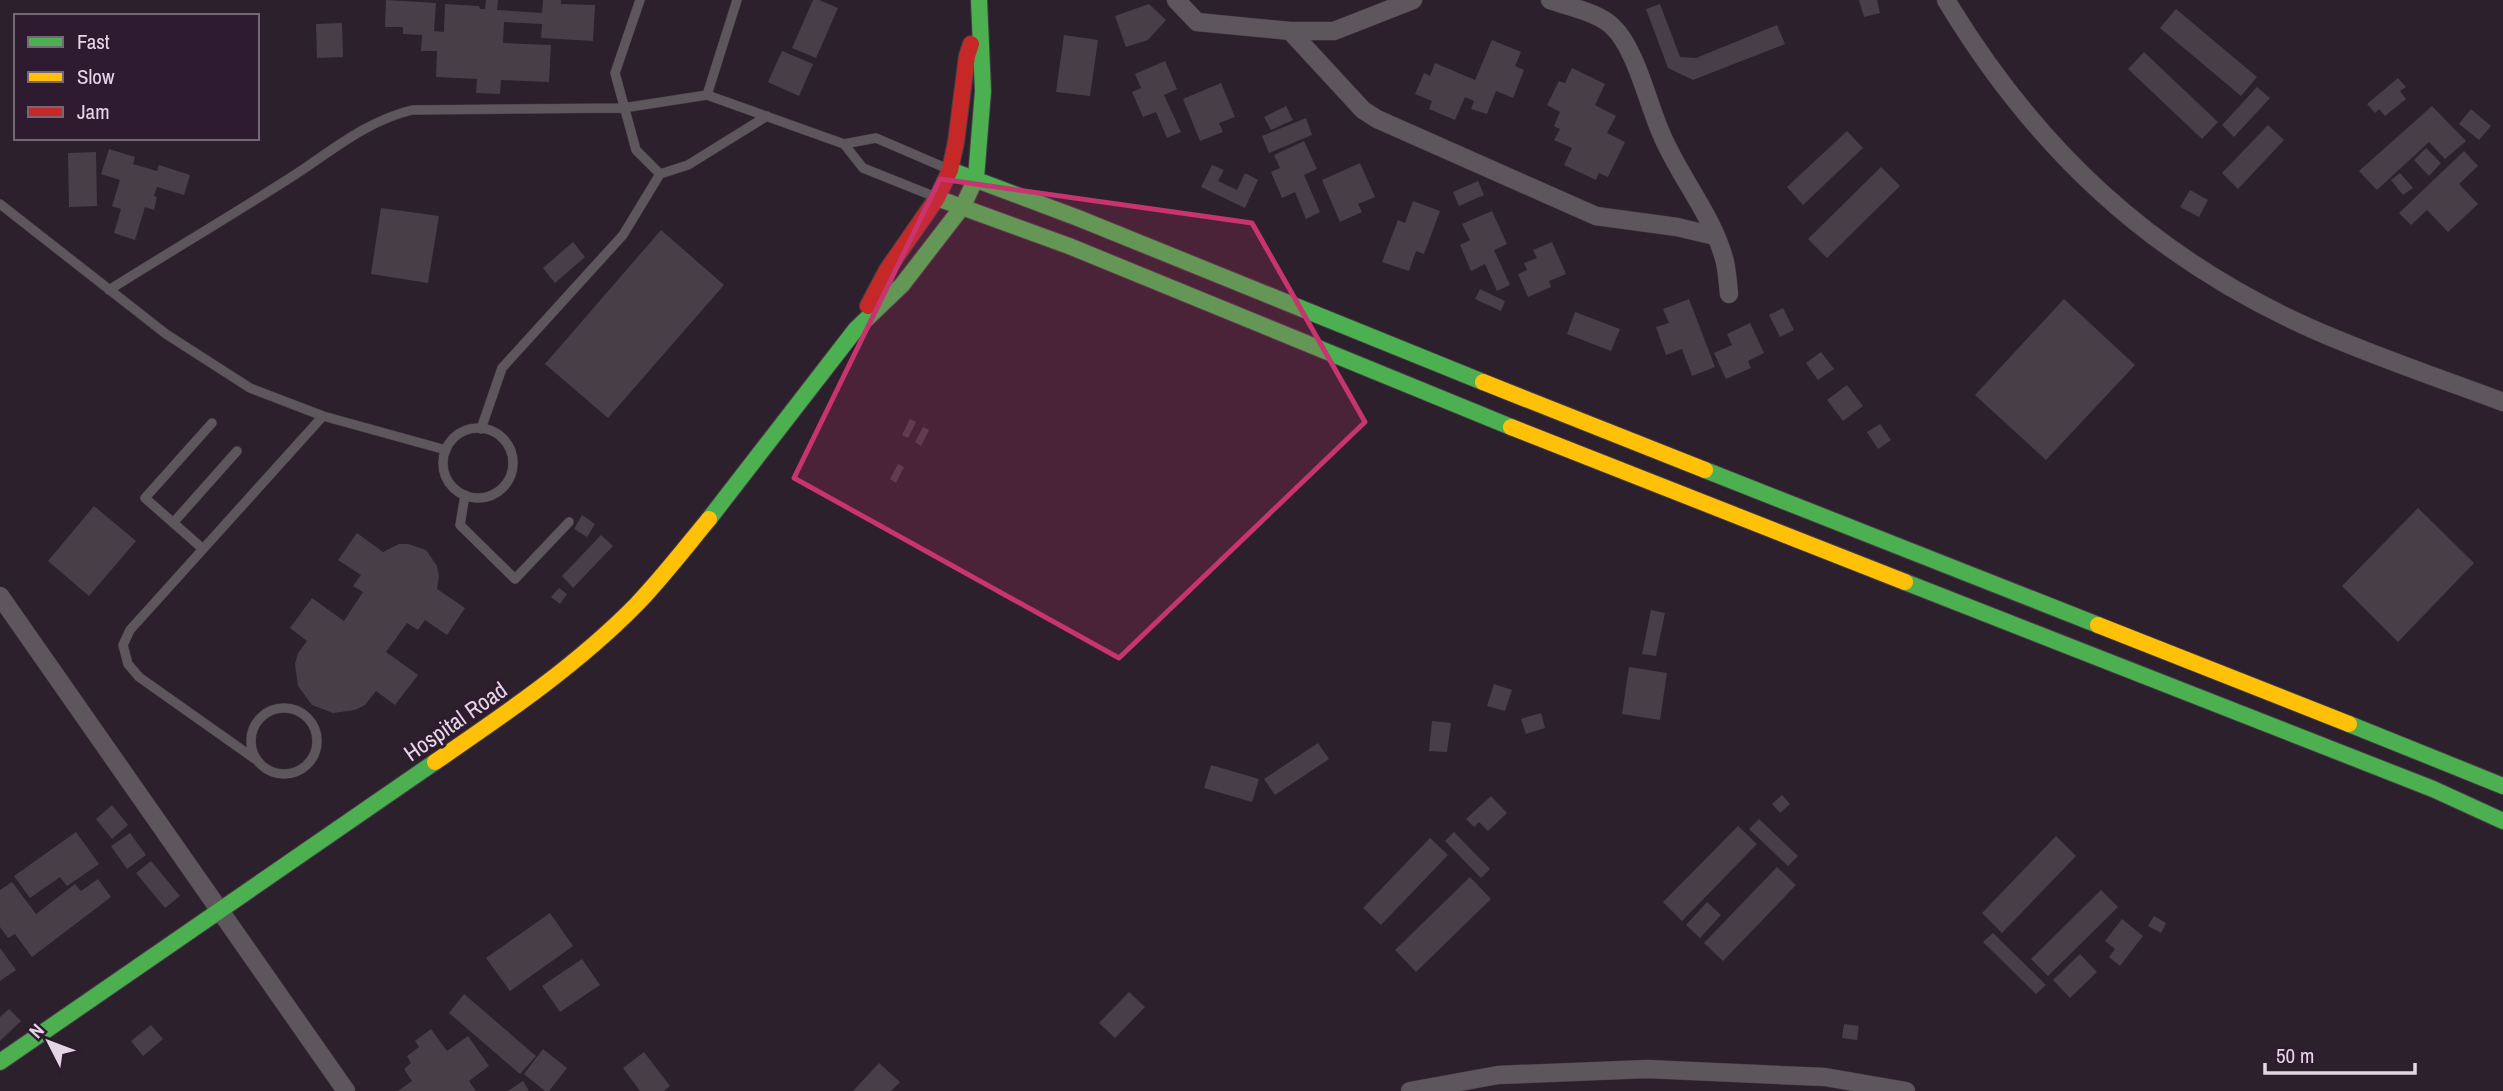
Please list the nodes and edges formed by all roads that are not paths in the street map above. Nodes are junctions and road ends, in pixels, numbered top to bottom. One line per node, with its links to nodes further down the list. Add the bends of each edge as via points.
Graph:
1 (640, 0): 11 (lane, via 615,73)
2 (736, 0): 10 (lane)
3 (979, 0): 8 (street)
4 (1176, 0): 9 (street, via 1198,22)
5 (1413, 0): 9 (street, via 1334,31)
6 (1550, 0): 21 (street, via 1601,19 1621,36 1661,134)
7 (1946, 0): 26 (street, via 2038,128 2092,186 2161,242 2234,289 2312,329)
8 (979, 19): 14 (street, via 967,56); 16 (street, via 984,92)
9 (1290, 31): 21 (street, via 1363,110 1377,119 1596,216)
10 (707, 95): 11 (lane); 12 (lane)
11 (623, 107): 15 (lane, via 636,150); 23 (lane, via 429,108 396,114 366,126)
12 (767, 116): 13 (lane); 15 (lane, via 688,166)
13 (844, 144): 14 (lane, via 876,138); 17 (lane, via 863,168)
14 (950, 170): 16 (street); 17 (street)
15 (660, 174): 30 (lane, via 623,235 502,368)
16 (976, 177): 19 (street); 20 (street)
17 (937, 198): 19 (street); 25 (street, via 887,270)
18 (0, 204): 23 (lane)
19 (963, 206): 22 (street); 25 (street, via 902,285)
20 (1078, 218): 22 (street); 27 (street)
21 (1716, 236): 24 (street)
22 (1069, 246): 31 (street)
23 (109, 290): 28 (lane, via 229,376)
24 (1729, 293)
25 (856, 329): 46 (street, Hospital Road, via 708,520 637,604 578,658 511,710)
26 (2503, 402)
27 (1534, 403): 31 (street); 38 (street)
28 (323, 416): 32 (lane); 37 (lane)
29 (212, 423): 36 (lane, via 145,498)
30 (481, 429): 32 (lane, via 460,433); 34 (lane, via 501,436 513,466 496,493)
31 (1523, 432): 40 (street)
32 (446, 450): 34 (lane, via 444,471 455,490)
33 (237, 451): 36 (lane)
34 (465, 495): 35 (lane, via 460,524 515,579)
35 (569, 522)
36 (173, 523): 37 (lane)
37 (203, 549): 41 (lane, via 130,630 123,652 139,677)
38 (1989, 583): 40 (street); 42 (street)
39 (0, 596): 46 (street)
40 (1978, 612): 44 (street)
41 (256, 759): 41 (lane, via 274,773 296,772 306,766 317,745 312,723 294,709 271,710 261,716 251,737)
42 (2444, 761): 43 (street); 44 (street)
43 (2503, 786)
44 (2433, 789): 45 (street)
45 (2503, 821)
46 (221, 909): 47 (street, Hospital Road); 49 (street)
47 (0, 1062)
48 (1825, 1084): 50 (street, via 1647,1069 1498,1075); 51 (street)
49 (346, 1091)
50 (1410, 1091)
51 (1906, 1091)

